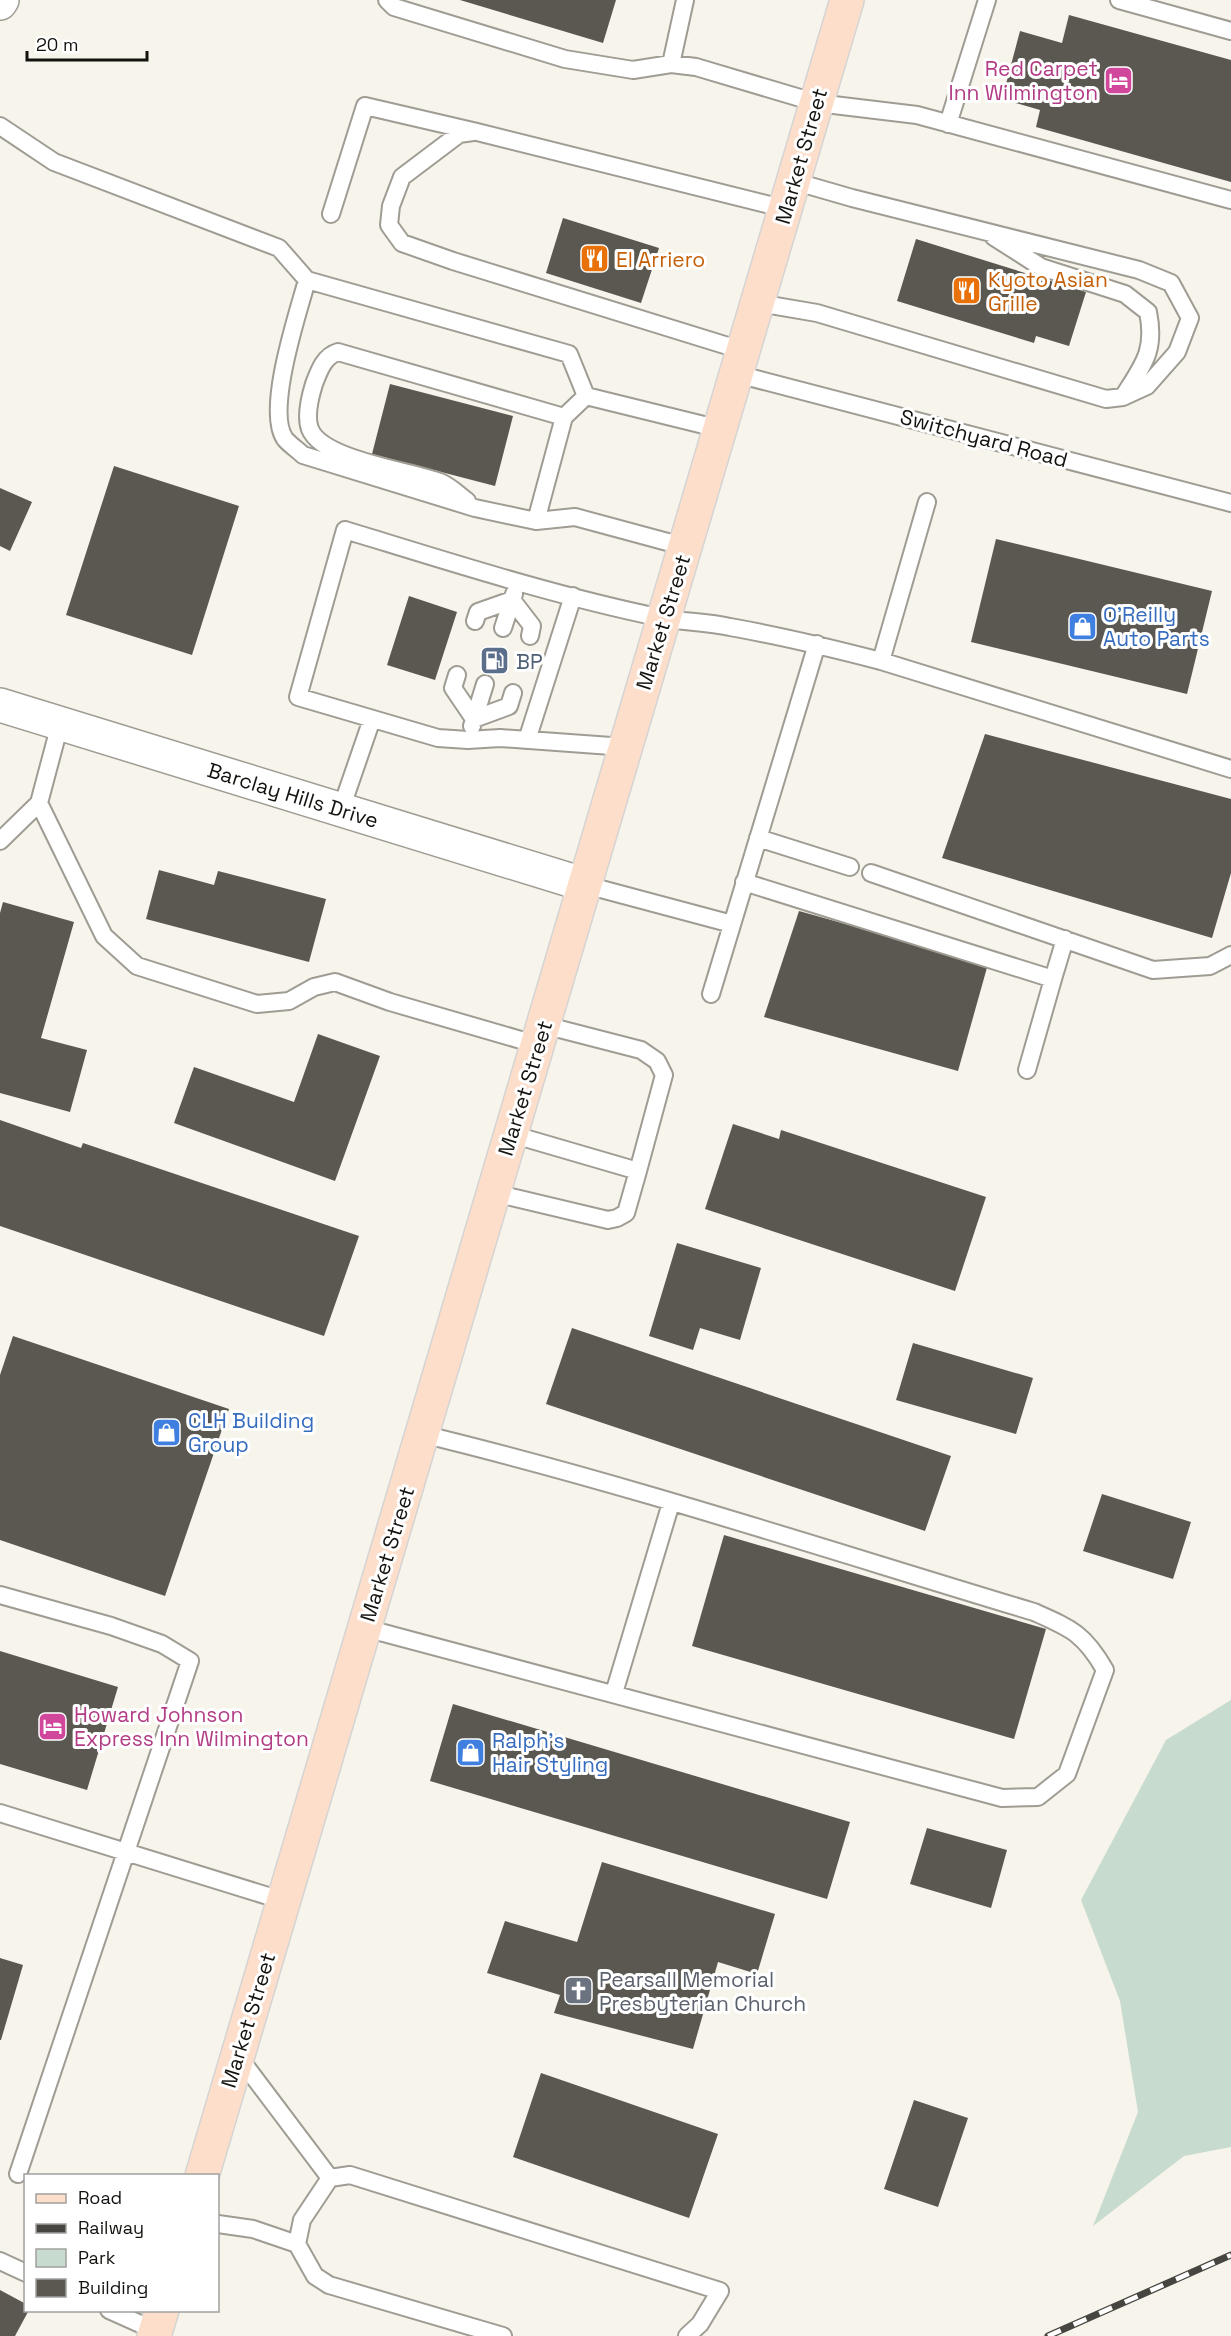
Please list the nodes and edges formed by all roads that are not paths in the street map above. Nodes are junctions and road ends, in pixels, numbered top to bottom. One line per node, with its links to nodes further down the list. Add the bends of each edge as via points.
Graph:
1 (387, 0): 7 (lane, via 394,7 565,59 633,70)
2 (685, 0): 7 (lane)
3 (847, 0): 8 (main road, Market Street)
4 (987, 0): 9 (lane)
5 (1119, 0): 6 (lane)
6 (1231, 31)
7 (670, 64): 8 (lane, via 696,66)
8 (817, 104): 9 (lane, via 917,115); 12 (main road, Market Street)
9 (948, 124): 13 (lane)
10 (0, 126): 16 (lane, via 54,162 279,249)
11 (477, 132): 12 (lane); 14 (lane, via 365,106); 18 (lane, Switchyard Road, via 459,134 402,177 391,206 389,225 402,243)
12 (790, 195): 15 (lane); 17 (main road, Market Street)
13 (1231, 200)
14 (331, 214)
15 (984, 231): 20 (lane, via 1041,267 1125,294 1148,312 1152,333 1146,358); 20 (lane, via 1139,270 1172,283 1190,318 1178,352 1147,386)
16 (308, 280): 19 (lane, via 569,354); 25 (lane, via 287,353 280,399 279,420 285,439 303,455)
17 (758, 303): 18 (main road, Market Street); 20 (lane, via 817,313 1106,399)
18 (740, 362): 22 (main road, Market Street); 24 (lane, Switchyard Road)
19 (586, 396): 21 (lane); 22 (lane)
20 (1123, 397)
21 (564, 417): 25 (lane, via 338,352 330,354 314,385 308,414 310,430 321,443 339,453 442,483); 26 (lane)
22 (720, 429): 27 (main road, Market Street)
23 (927, 502): 36 (lane)
24 (1231, 503)
25 (475, 508): 26 (lane)
26 (536, 521): 27 (lane, via 575,518)
27 (686, 547): 31 (main road, Market Street)
28 (518, 582): 29 (lane); 30 (lane); 42 (lane, via 345,530 298,697)
29 (573, 596): 31 (lane); 45 (lane)
30 (512, 600): 32 (lane, via 478,612); 33 (lane); 34 (lane, via 532,626)
31 (664, 618): 35 (lane); 46 (main road, Market Street)
32 (474, 621)
33 (503, 628)
34 (530, 636)
35 (817, 644): 36 (lane); 50 (lane)
36 (881, 661): 47 (lane)
37 (457, 675): 41 (lane, via 453,688)
38 (485, 684): 41 (lane)
39 (513, 693): 41 (lane, via 509,706)
40 (0, 705): 43 (street, Barclay Hills Drive)
41 (474, 718): 44 (lane)
42 (372, 719): 44 (lane, via 438,738); 49 (lane)
43 (60, 724): 48 (lane); 49 (street, Barclay Hills Drive)
44 (468, 740): 45 (lane)
45 (527, 740): 46 (lane)
46 (626, 747): 55 (main road, Market Street)
47 (1231, 769)
48 (39, 804): 51 (lane); 61 (lane, via 104,936 137,966 257,1004 289,1001 314,987 335,982 390,1002)
49 (341, 809): 55 (street, Barclay Hills Drive)
50 (758, 838): 52 (lane); 54 (lane)
51 (0, 841)
52 (850, 867)
53 (871, 873): 57 (lane)
54 (744, 882): 56 (lane); 59 (lane)
55 (585, 885): 56 (lane); 61 (main road, Market Street)
56 (732, 924): 60 (lane)
57 (1065, 939): 58 (lane, via 1153,970 1210,966); 59 (lane)
58 (1231, 955)
59 (1053, 979): 62 (lane)
60 (711, 994)
61 (541, 1035): 63 (main road, Market Street); 64 (lane, via 641,1050 657,1060 664,1075)
62 (1027, 1070)
63 (511, 1134): 64 (lane); 65 (main road, Market Street)
64 (638, 1170): 65 (lane, via 626,1213 608,1220)
65 (494, 1192): 66 (main road, Market Street)
66 (422, 1434): 67 (lane); 69 (main road, Market Street)
67 (671, 1503): 70 (lane); 70 (lane, via 1034,1612 1071,1628 1092,1647 1105,1670 1067,1774 1038,1797 1002,1798)
68 (0, 1595): 72 (lane, via 141,1636 189,1661)
69 (365, 1628): 70 (lane); 73 (main road, Market Street)
70 (614, 1693)
71 (0, 1813): 72 (lane)
72 (125, 1854): 73 (lane); 75 (lane)
73 (284, 1901): 74 (main road, Market Street)
74 (238, 2056): 76 (main road, Market Street); 77 (lane)
75 (18, 2174)
76 (202, 2174)
77 (330, 2178): 79 (lane, via 302,2220); 85 (lane, via 350,2175 720,2291 700,2324)
78 (219, 2224): 79 (lane, via 253,2229)
79 (297, 2244): 84 (lane, via 315,2276 329,2285)
80 (0, 2261): 81 (lane)
81 (24, 2272)
82 (115, 2312): 83 (lane)
83 (157, 2326)
84 (503, 2336)
85 (687, 2336)

